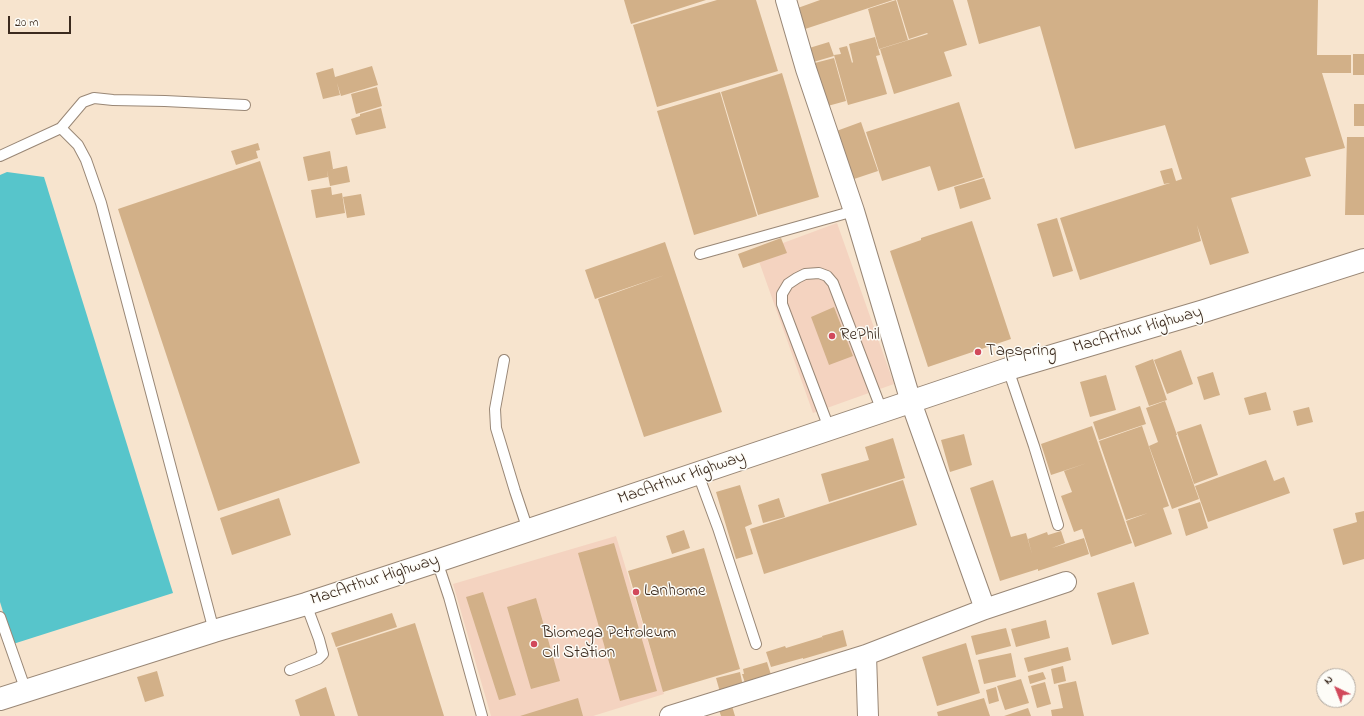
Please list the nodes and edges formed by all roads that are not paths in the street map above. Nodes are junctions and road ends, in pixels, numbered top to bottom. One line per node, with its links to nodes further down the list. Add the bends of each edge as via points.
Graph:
1 (787, 0): 5 (street, via 806,69)
2 (245, 105): 3 (lane, via 94,98 83,102)
3 (61, 128): 4 (lane); 21 (lane, via 78,145 101,203)
4 (0, 156)
5 (854, 211): 6 (lane); 10 (street)
6 (700, 254)
7 (1364, 260): 9 (highway, MacArthur Highway, via 1204,312)
8 (504, 360): 15 (lane, via 495,409 496,428)
9 (1008, 369): 10 (highway, MacArthur Highway); 14 (lane)
10 (911, 402): 11 (highway, MacArthur Highway); 19 (street)
11 (882, 411): 12 (highway, MacArthur Highway); 12 (lane, via 833,283 827,276 819,273 805,274 788,284 782,294 782,304)
12 (829, 428): 13 (highway, MacArthur Highway)
13 (698, 474): 15 (highway, MacArthur Highway); 22 (lane)
14 (1058, 525)
15 (528, 530): 16 (highway, MacArthur Highway)
16 (437, 561): 18 (highway, MacArthur Highway); 27 (lane)
17 (1066, 582): 19 (street)
18 (306, 604): 21 (highway, MacArthur Highway); 24 (lane, via 323,654 318,659)
19 (985, 609): 23 (street)
20 (0, 616): 25 (lane)
21 (214, 631): 25 (highway, MacArthur Highway)
22 (756, 644)
23 (866, 655): 28 (street); 29 (street)
24 (290, 670)
25 (26, 691): 26 (highway, MacArthur Highway)
26 (0, 699)
27 (482, 716)
28 (670, 716)
29 (868, 716)

